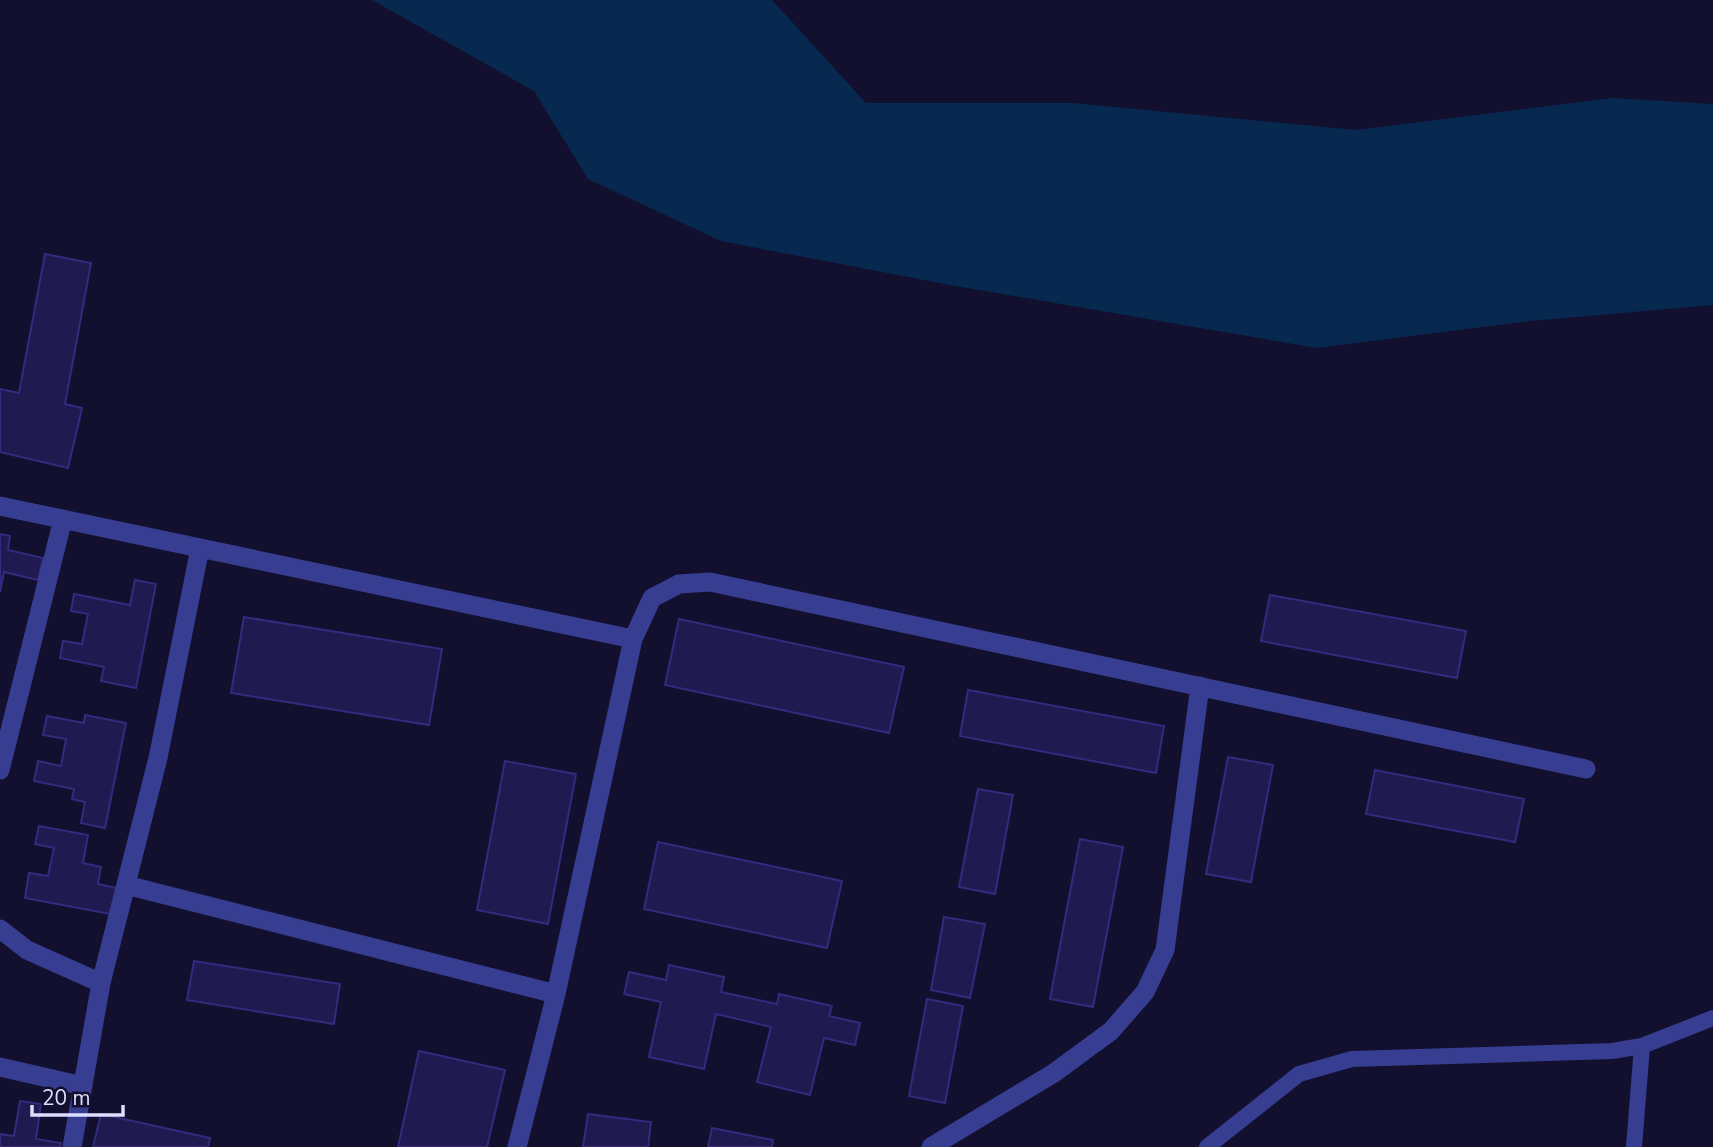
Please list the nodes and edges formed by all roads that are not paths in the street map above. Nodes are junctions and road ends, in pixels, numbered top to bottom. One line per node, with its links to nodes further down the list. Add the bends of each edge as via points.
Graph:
1 (0, 506): 2 (street)
2 (63, 519): 3 (street); 7 (street)
3 (200, 548): 4 (street); 8 (street, via 158,758)
4 (633, 639): 5 (street, via 652,598 679,584 710,582); 11 (street)
5 (1200, 686): 6 (street); 18 (street, via 1165,950 1145,992 1111,1031 1054,1073)
6 (1586, 769)
7 (0, 770)
8 (126, 885): 10 (street); 11 (street)
9 (0, 929): 10 (street, via 27,950)
10 (101, 983): 15 (street)
11 (556, 995): 17 (street)
12 (1713, 1018): 13 (lane)
13 (1642, 1046): 19 (lane, via 1612,1051 1352,1059 1299,1074); 20 (lane)
14 (0, 1067): 15 (street)
15 (83, 1086): 16 (street)
16 (72, 1147)
17 (517, 1147)
18 (931, 1147)
19 (1207, 1147)
20 (1634, 1147)

